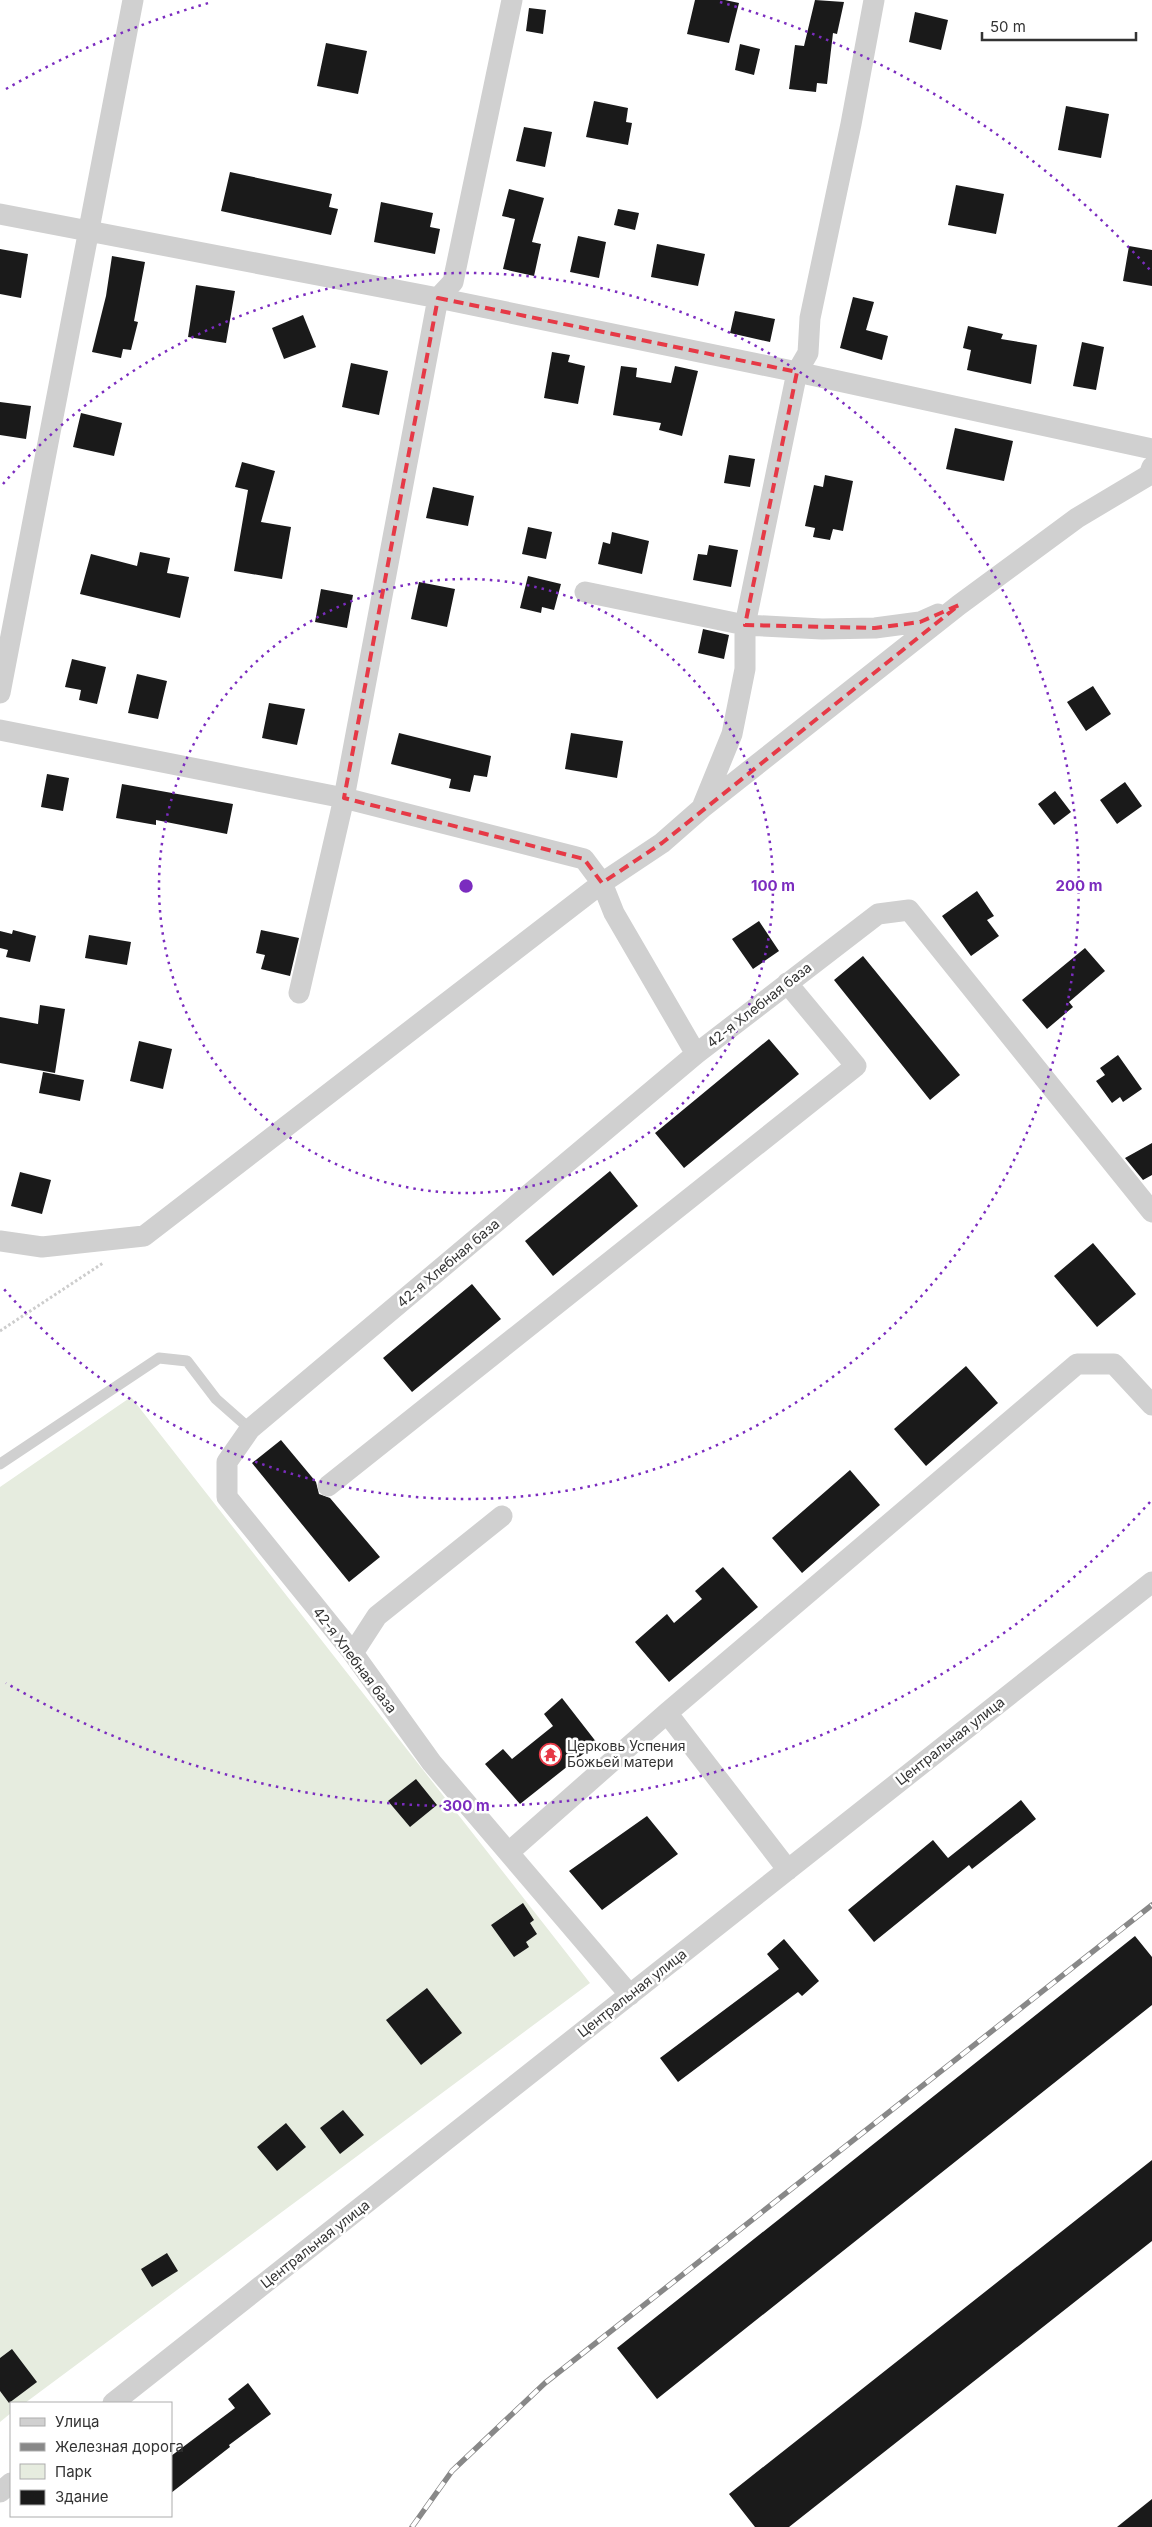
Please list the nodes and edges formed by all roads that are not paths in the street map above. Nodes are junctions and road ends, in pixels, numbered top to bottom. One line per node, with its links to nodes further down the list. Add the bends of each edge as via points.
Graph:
1 (133, 0): 5 (street)
2 (512, 0): 6 (street, via 453,282)
3 (874, 0): 7 (street, via 810,318 808,353)
4 (0, 214): 5 (street)
5 (88, 232): 6 (street); 13 (street)
6 (438, 298): 7 (street); 15 (street)
7 (797, 372): 8 (street); 12 (street)
8 (1152, 449)
9 (1152, 467): 11 (street, via 1149,475 1077,518)
10 (585, 592): 12 (street)
11 (959, 605): 12 (street, via 920,622 874,628 822,629); 16 (street)
12 (745, 624): 16 (street, via 745,669 732,734)
13 (0, 693)
14 (0, 730): 15 (street)
15 (344, 798): 17 (street, via 584,860); 19 (street)
16 (702, 808): 17 (street, via 662,843)
17 (602, 883): 20 (street, via 614,912); 22 (street, via 144,1236 42,1247)
18 (787, 983): 20 (street, 42-я Хлебная база); 21 (street, 42-я Хлебная база, via 878,914 908,910); 26 (street, via 856,1066)
19 (299, 993)
20 (696, 1054): 24 (street, 42-я Хлебная база)
21 (1150, 1208)
22 (0, 1241)
23 (1152, 1405): 30 (street, via 1114,1364 1077,1364)
24 (250, 1429): 25 (lane, via 216,1399 187,1362 159,1358); 29 (street, 42-я Хлебная база, via 227,1462 227,1496)
25 (0, 1464)
26 (328, 1486)
27 (502, 1516): 29 (street, via 377,1616)
28 (1152, 1582): 32 (street, Центральная улица)
29 (352, 1653): 31 (street, 42-я Хлебная база, via 432,1763)
30 (667, 1713): 31 (street); 32 (street)
31 (509, 1852): 33 (street, 42-я Хлебная база)
32 (788, 1870): 33 (street, Центральная улица)
33 (630, 1995): 34 (street, Центральная улица)
34 (113, 2402)
35 (10, 2484): 36 (street)
36 (0, 2492)

